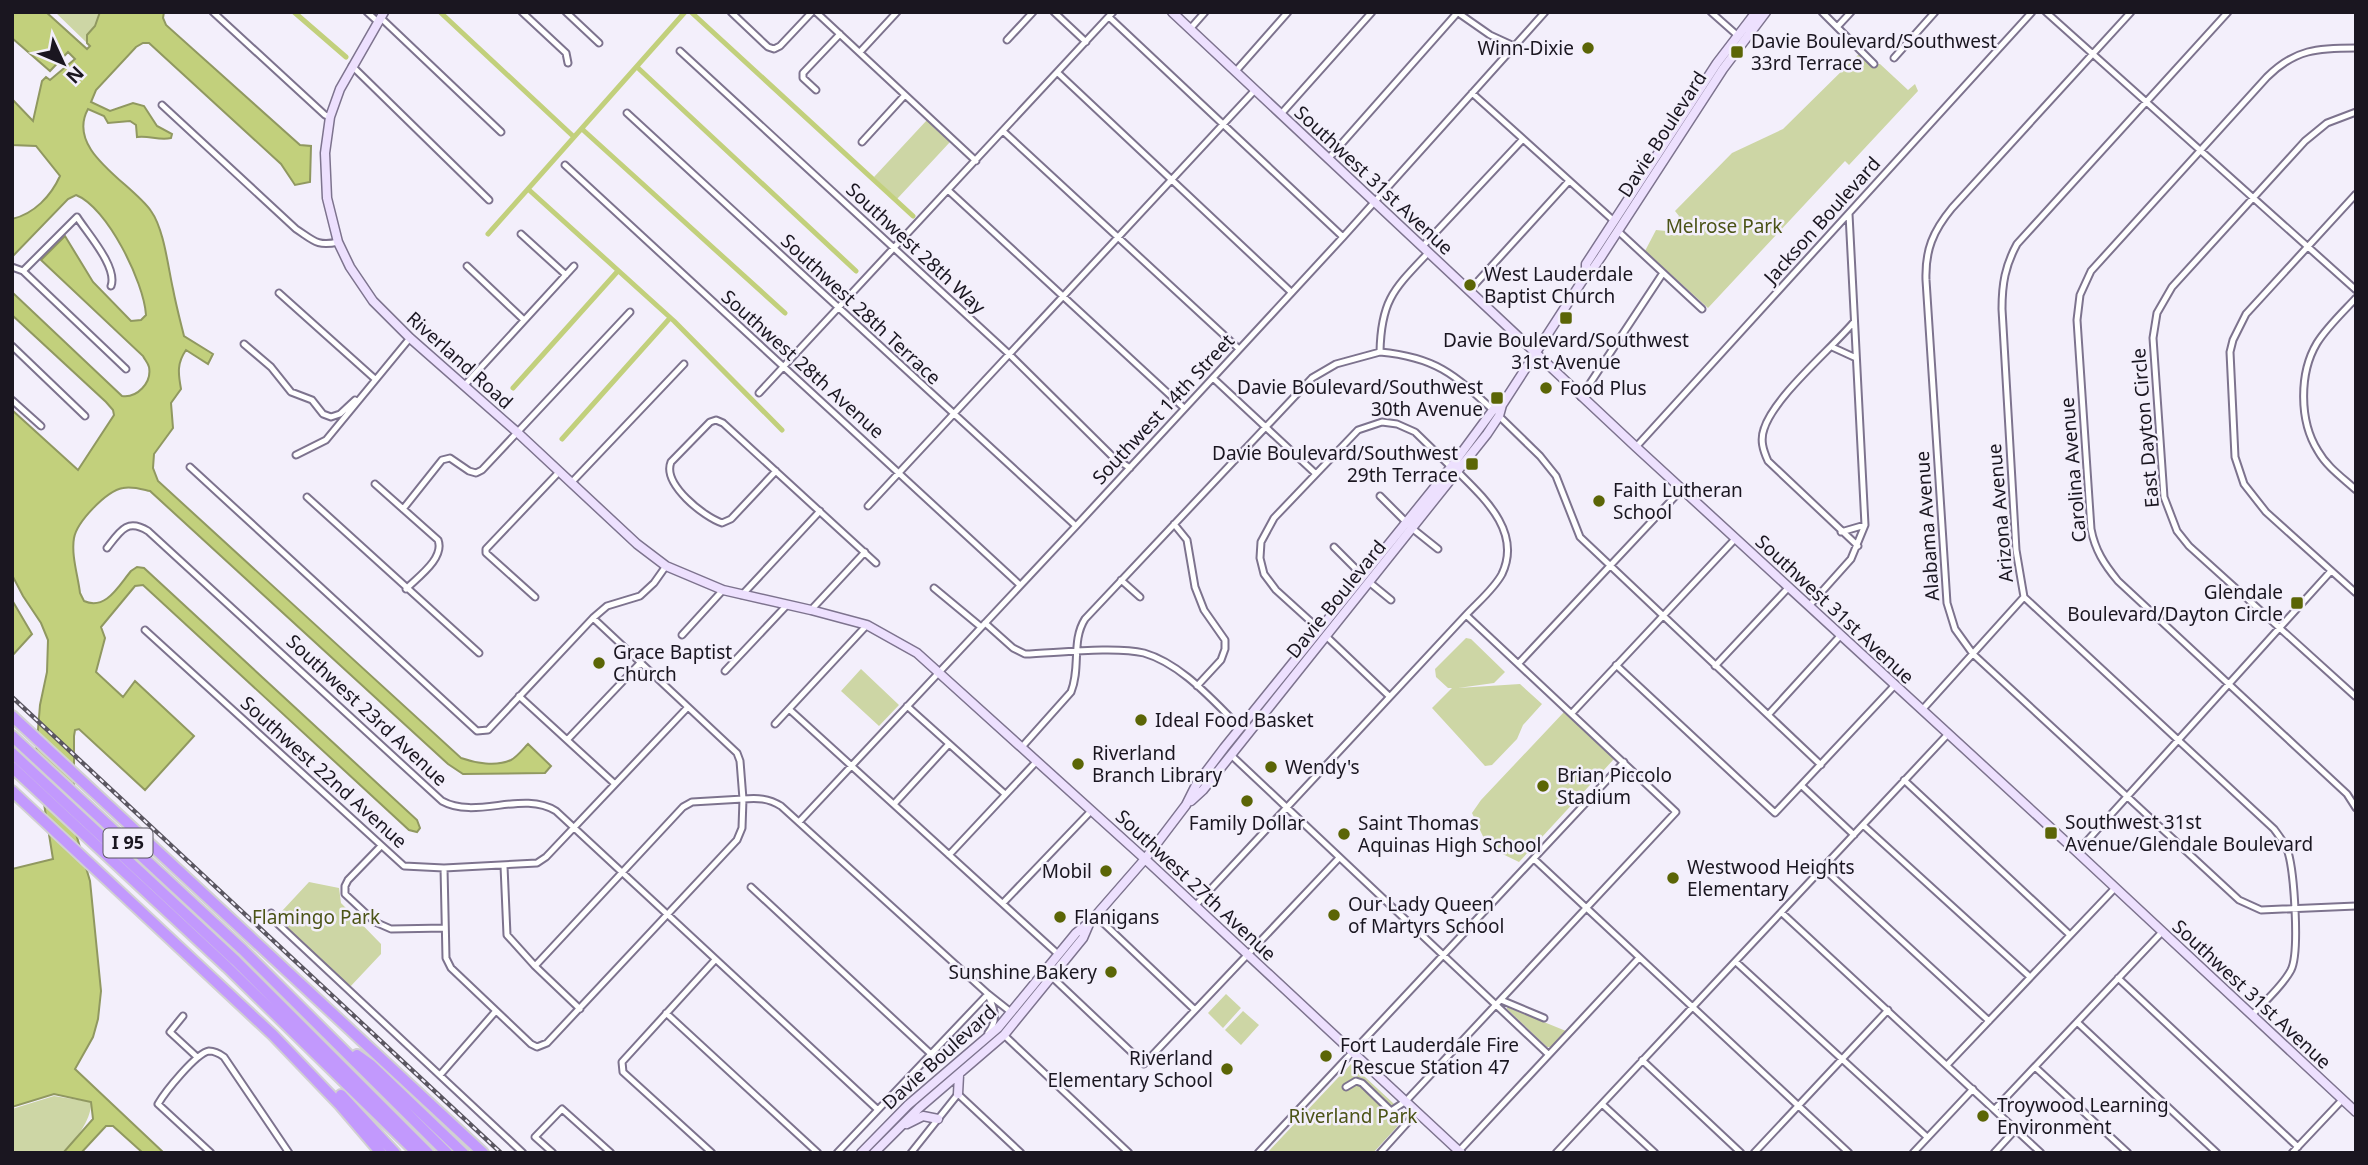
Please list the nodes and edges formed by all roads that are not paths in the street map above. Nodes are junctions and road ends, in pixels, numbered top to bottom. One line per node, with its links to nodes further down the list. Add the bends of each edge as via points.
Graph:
1 (213, 12): 56 (street)
2 (367, 12): 27 (street)
3 (522, 12): 41 (street, via 566,53)
4 (566, 12): 34 (street)
5 (731, 12): 6 (street, via 774,48)
6 (814, 12): 30 (street)
7 (897, 12): 38 (street)
8 (1033, 12): 32 (street)
9 (1054, 12): 33 (street)
10 (1172, 12): 29 (main road, Southwest 31st Avenue)
11 (1205, 12): 29 (street)
12 (1288, 12): 45 (street)
13 (1372, 12): 55 (street)
14 (1457, 12): 35 (street); 63 (street)
15 (1545, 12): 35 (street, Southwest 14th Street)
16 (1711, 12): 31 (street)
17 (1756, 12): 31 (main road, Davie Boulevard)
18 (1766, 12): 44 (main road, Davie Boulevard)
19 (1822, 12): 28 (street)
20 (1851, 12): 28 (street)
21 (1936, 12): 40 (street)
22 (2032, 12): 73 (street, Jackson Boulevard)
23 (2046, 12): 39 (street)
24 (2131, 12): 39 (street, Alabama Avenue)
25 (2228, 12): 51 (street, Arizona Avenue)
26 (1111, 15): 33 (street); 57 (street)
27 (381, 18): 43 (main road, Riverland Road); 58 (street)
28 (1838, 26): 42 (street)
29 (1190, 29): 45 (main road, Southwest 31st Avenue)
30 (840, 34): 38 (street); 47 (street, via 803,73)
31 (1737, 35): 44 (main road); 74 (main road, Davie Boulevard)
32 (1007, 40)
33 (1086, 42): 46 (street)
34 (599, 44)
35 (1514, 46): 49 (street, Southwest 14th Street)
36 (2356, 48): 62 (street, Carolina Avenue, via 2311,50 2285,60)
37 (680, 51): 81 (street, Southwest 28th Way)
38 (860, 52): 50 (street)
39 (2093, 53): 51 (street); 190 (street, Alabama Avenue, via 1952,208 1934,232 1926,253 1947,604 1955,629)
40 (1894, 58)
41 (568, 63)
42 (1874, 64)
43 (352, 66): 56 (main road, Riverland Road); 71 (street)
44 (1723, 69): 75 (main road, Davie Boulevard)
45 (1235, 72): 48 (main road, Southwest 31st Avenue)
46 (1058, 73): 59 (street); 66 (street)
47 (816, 90)
48 (1255, 90): 55 (main road, Southwest 31st Avenue); 57 (street)
49 (1472, 93): 60 (street); 72 (street, Southwest 14th Street)
50 (905, 95): 61 (street); 64 (street)
51 (2147, 102): 62 (street); 173 (street, Arizona Avenue, via 2017,244 2003,277 2015,550)
52 (162, 105): 79 (street, via 296,229 317,243)
53 (2356, 112): 70 (street, East Dayton Circle, via 2317,130)
54 (626, 113): 97 (street, Southwest 28th Terrace)
55 (1281, 114): 63 (main road, Southwest 31st Avenue)
56 (330, 117): 79 (main road, Riverland Road, via 325,174)
57 (1222, 124): 66 (street); 78 (street)
58 (501, 132)
59 (1004, 132): 64 (street); 77 (street)
60 (1523, 139): 67 (street); 82 (street)
61 (862, 142)
62 (2201, 150): 70 (street); 197 (street, Carolina Avenue, via 2091,271 2080,295 2077,320 2094,546 2118,581)
63 (1328, 159): 72 (main road, Southwest 31st Avenue)
64 (976, 161): 68 (street)
65 (565, 166): 113 (street, Southwest 28th Avenue)
66 (1171, 179): 77 (street); 93 (street)
67 (1569, 181): 74 (street); 92 (street)
68 (949, 191): 81 (street); 95 (street)
69 (2356, 194): 80 (street)
70 (2254, 197): 80 (street); 183 (street, East Dayton Circle, via 2172,287 2157,313 2152,338 2168,514 2189,545)
71 (489, 200)
72 (1374, 201): 78 (street, Southwest 14th Street); 82 (main road, Southwest 31st Avenue)
73 (1849, 214): 101 (street); 128 (street, Jackson Boulevard)
74 (1614, 221): 89 (main road, Davie Boulevard, via 1586,264)
75 (1618, 231): 87 (street); 89 (main road, Davie Boulevard)
76 (521, 234): 88 (street)
77 (1118, 237): 95 (street); 106 (street)
78 (1343, 237): 93 (street, Southwest 14th Street)
79 (338, 242): 102 (main road, Riverland Road, via 373,301)
80 (2306, 245): 91 (street); 161 (street, via 2246,313 2232,340 2235,457 2244,484 2257,503)
81 (894, 249): 97 (street); 108 (street, Southwest 28th Way)
82 (1425, 250): 92 (main road, Southwest 31st Avenue); 107 (street, via 1387,303 1380,327)
83 (467, 266): 100 (street)
84 (574, 266): 88 (street)
85 (12, 267): 86 (street)
86 (23, 271): 90 (street, via 77,217 108,262); 112 (street)
87 (1664, 274): 98 (street); 119 (street)
88 (566, 275): 100 (street)
89 (1586, 275): 109 (main road, Davie Boulevard)
90 (111, 286)
91 (2356, 289)
92 (1469, 291): 109 (main road, Southwest 31st Avenue)
93 (1291, 292): 106 (street, Southwest 14th Street)
94 (279, 293): 115 (street)
95 (1065, 295): 108 (street); 121 (street)
96 (2356, 298): 140 (street, via 2318,341 2304,390 2308,430 2317,451)
97 (838, 309): 113 (street); 123 (street, Southwest 28th Terrace)
98 (1702, 309)
99 (630, 312): 127 (street)
100 (524, 320): 116 (street)
101 (1853, 323): 105 (street); 110 (street)
102 (410, 338): 115 (street); 116 (main road, Riverland Road)
103 (244, 344): 118 (street, via 291,392 312,400 323,414 340,414)
104 (12, 346): 124 (street)
105 (1832, 347): 110 (street); 151 (street, via 1775,406 1762,440 1768,461)
106 (1238, 349): 114 (street, Southwest 14th Street)
107 (1380, 352): 122 (street, via 1407,355 1448,371); 126 (street, via 1336,364 1311,378)
108 (1009, 354): 123 (street); 131 (street, Southwest 28th Way)
109 (1536, 355): 119 (main road, Southwest 31st Avenue); 122 (main road, Davie Boulevard)
110 (1856, 358): 148 (street)
111 (684, 364): 137 (street)
112 (126, 369)
113 (784, 369): 117 (street); 135 (street, Southwest 28th Avenue)
114 (1213, 378): 121 (street, Southwest 14th Street); 126 (street)
115 (375, 379): 118 (street)
116 (464, 386): 127 (main road, Riverland Road)
117 (759, 393)
118 (362, 394): 129 (street, via 326,440)
119 (1581, 397): 128 (main road, Southwest 31st Avenue)
120 (12, 400): 125 (street)
121 (1184, 408): 131 (street, Southwest 14th Street)
122 (1496, 413): 132 (main road, Davie Boulevard); 132 (main road, Davie Boulevard); 160 (street, via 1556,476 1580,537)
123 (953, 415): 135 (street); 149 (street, Southwest 28th Terrace)
124 (85, 416)
125 (41, 426)
126 (1265, 426): 136 (street); 147 (street)
127 (518, 433): 134 (main road, Riverland Road); 144 (street, via 476,473 450,458 442,460)
128 (1636, 447): 139 (main road, Southwest 31st Avenue)
129 (296, 455)
130 (190, 467): 200 (street, via 477,731 488,730)
131 (1129, 468): 149 (street, Southwest 14th Street)
132 (1454, 469): 136 (street, via 1415,432 1382,422 1358,430); 146 (main road, Davie Boulevard); 150 (main road, Davie Boulevard); 178 (street, via 1498,516 1507,555 1502,573)
133 (776, 471): 133 (street, via 716,420 669,467 670,477 691,504 722,523); 145 (street)
134 (559, 472): 137 (main road, Riverland Road); 171 (street, via 486,549)
135 (899, 473): 143 (street); 164 (street, Southwest 28th Avenue)
136 (1316, 474): 185 (street, via 1268,528 1260,558 1264,575 1276,590)
137 (570, 483): 159 (main road, Riverland Road)
138 (374, 484): 144 (street)
139 (1682, 489): 152 (main road, Southwest 31st Avenue); 160 (street)
140 (2356, 490)
141 (1380, 496): 146 (street)
142 (307, 497): 167 (street)
143 (868, 506)
144 (403, 509): 167 (street, via 441,547)
145 (820, 511): 157 (street); 170 (street)
146 (1406, 522): 162 (main road, Davie Boulevard)
147 (1174, 524): 163 (street); 199 (street, via 1187,540 1204,610 1225,640 1221,660)
148 (1864, 525): 151 (street); 153 (street)
149 (1076, 526): 164 (street, Southwest 14th Street)
150 (1413, 529): 156 (street); 162 (main road, Davie Boulevard)
151 (1841, 532): 153 (street)
152 (1736, 538): 165 (main road, Southwest 31st Avenue); 179 (street)
153 (1858, 546): 176 (street)
154 (1334, 547): 162 (street)
155 (107, 548): 240 (street, Southwest 23rd Avenue, via 129,526 149,531 442,801 464,807 540,804 556,811)
156 (1438, 549)
157 (864, 552): 158 (street); 177 (street)
158 (876, 563)
159 (666, 566): 168 (main road, Riverland Road); 180 (street, via 640,596 607,606)
160 (1610, 568): 179 (street); 192 (street)
161 (2332, 571): 169 (street); 183 (street)
162 (1366, 579): 174 (street); 185 (main road, Davie Boulevard); 185 (main road, Davie Boulevard, via 1353,602)
163 (1121, 580): 172 (street); 188 (street, via 1084,619 1077,631)
164 (1020, 585): 182 (street, Southwest 14th Street)
165 (1789, 587): 176 (main road, Southwest 31st Avenue); 194 (street)
166 (933, 588): 182 (street)
167 (406, 589): 189 (street)
168 (723, 590): 170 (main road, Riverland Road); 186 (street)
169 (2356, 593)
170 (742, 595): 175 (main road, Riverland Road)
171 (535, 597)
172 (1140, 597)
173 (2024, 597): 190 (street); 215 (street, Arizona Avenue)
174 (1391, 600)
175 (787, 605): 177 (main road, Southwest 27th Avenue); 195 (street)
176 (1809, 606): 187 (main road, Southwest 31st Avenue)
177 (811, 610): 181 (main road, Southwest 27th Avenue)
178 (1466, 615): 192 (street); 201 (street)
179 (1662, 617): 193 (street); 194 (street)
180 (593, 618): 191 (street); 200 (street)
181 (867, 625): 196 (main road, Southwest 27th Avenue, via 917,653); 205 (street)
182 (983, 625): 188 (street, via 1025,654); 196 (street, Southwest 14th Street)
183 (2281, 627): 197 (street); 202 (street, East Dayton Circle)
184 (145, 630): 242 (street, Southwest 22nd Avenue)
185 (1322, 632): 201 (street); 211 (main road, Davie Boulevard); 220 (main road, Davie Boulevard)
186 (682, 635)
187 (1841, 635): 198 (main road, Southwest 31st Avenue); 208 (street)
188 (1077, 652): 199 (street, via 1143,653); 218 (street, via 1071,692)
189 (479, 653)
190 (1972, 654): 206 (street); 231 (street, Alabama Avenue)
191 (641, 662): 204 (street); 214 (street)
192 (1519, 663): 207 (street)
193 (1616, 665): 207 (street); 228 (street, via 1775,813)
194 (1715, 666): 208 (street)
195 (725, 671)
196 (939, 673): 203 (street, Southwest 14th Street); 218 (main road, Southwest 27th Avenue)
197 (2230, 683): 215 (street); 236 (street, Carolina Avenue, via 2347,794)
198 (1895, 685): 206 (main road, Southwest 31st Avenue); 224 (street)
199 (1197, 686): 211 (street)
200 (520, 696): 214 (street)
201 (1390, 696): 235 (street)
202 (2356, 697)
203 (908, 706): 217 (street); 223 (street, Southwest 14th Street)
204 (688, 707): 227 (street, Southwest 22nd Avenue); 232 (street, via 737,753)
205 (789, 709): 210 (street); 223 (street)
206 (1922, 710): 212 (main road, Southwest 31st Avenue)
207 (1572, 713): 222 (street)
208 (1768, 715): 224 (street)
209 (12, 716): 315 (highway)
210 (775, 724)
211 (1241, 728): 220 (main road, via 1230,747); 234 (main road, Davie Boulevard)
212 (1948, 734): 226 (street); 243 (main road, Southwest 31st Avenue)
213 (12, 736): 266 (highway, I 95)
214 (568, 739): 227 (street)
215 (2179, 739): 231 (street); 258 (street, Arizona Avenue, via 2282,840 2289,859)
216 (12, 743): 266 (highway)
217 (949, 744): 230 (street); 233 (street)
218 (1021, 748): 221 (main road, Southwest 27th Avenue)
219 (12, 753): 335 (highway, via 236,961)
220 (1231, 755): 234 (main road, Davie Boulevard); 235 (street)
221 (1036, 762): 230 (street); 237 (main road, Southwest 27th Avenue)
222 (1624, 762): 247 (street); 257 (street, via 1676,812)
223 (852, 765): 233 (street); 238 (street, Southwest 14th Street)
224 (1821, 765): 228 (street)
225 (12, 767): 322 (highway, I 95, via 228,967)
226 (1904, 780): 239 (street); 265 (street)
227 (615, 784): 240 (street, Southwest 22nd Avenue)
228 (1802, 786): 241 (street)
229 (12, 791): 295 (highway)
230 (1005, 794): 244 (street)
231 (2127, 796): 243 (street); 258 (street, Alabama Avenue, via 2239,900 2261,911)
232 (743, 799): 238 (street, via 772,801); 251 (street, via 692,802 683,807); 261 (street, via 737,840)
233 (894, 804): 244 (street)
234 (1186, 805): 245 (main road, Davie Boulevard)
235 (1285, 808): 246 (street); 255 (street)
236 (2356, 808)
237 (1091, 811): 245 (main road, Southwest 27th Avenue); 254 (street)
238 (799, 822): 277 (street)
239 (1863, 825): 241 (street); 275 (street)
240 (573, 828): 248 (street, Southwest 22nd Avenue, via 537,863); 251 (street, Southwest 23rd Avenue)
241 (1854, 835): 250 (street)
242 (381, 846): 249 (street, Southwest 22nd Avenue, via 404,866); 263 (street, via 348,880 345,894 375,922 391,929)
243 (2077, 852): 253 (main road, Southwest 31st Avenue)
244 (949, 855): 254 (street)
245 (1144, 859): 255 (main road, Southwest 27th Avenue); 262 (main road, Davie Boulevard)
246 (1339, 859): 267 (street); 269 (street)
247 (1534, 859): 257 (street); 269 (street)
248 (504, 866): 249 (street, Southwest 22nd Avenue); 273 (street, via 507,935)
249 (444, 868): 263 (street)
250 (1822, 868): 259 (street); 291 (street)
251 (621, 871): 261 (street, Southwest 23rd Avenue); 273 (street)
252 (751, 887): 301 (street)
253 (2115, 888): 264 (main road, Southwest 31st Avenue); 265 (street)
254 (1003, 904): 268 (street)
255 (1195, 906): 267 (main road, Southwest 27th Avenue)
256 (2356, 906): 258 (street, Alabama Avenue)
257 (1586, 909): 270 (street); 280 (street)
258 (2294, 909): 289 (street, Arizona Avenue, via 2296,947 2291,970)
259 (1782, 912): 272 (street); 284 (street)
260 (271, 913): 307 (street)
261 (668, 916): 271 (street, Southwest 23rd Avenue); 282 (street)
262 (1093, 918): 268 (main road, Davie Boulevard); 274 (main road, Davie Boulevard); 283 (street)
263 (445, 928): 285 (street, via 451,968)
264 (2162, 932): 276 (street); 289 (main road, Southwest 31st Avenue)
265 (2070, 935): 275 (street)
266 (241, 953): 294 (highway, I 95); 336 (highway)
267 (1247, 954): 283 (street); 299 (main road, Southwest 27th Avenue)
268 (1059, 955): 279 (main road, Davie Boulevard)
269 (1443, 956): 280 (street); 299 (street)
270 (1639, 958): 281 (street); 300 (street)
271 (715, 960): 286 (street); 317 (street, Southwest 23rd Avenue)
272 (1736, 962): 281 (street); 303 (street)
273 (535, 966): 282 (street)
274 (1052, 977): 283 (street, via 1144,1064); 296 (main road, Davie Boulevard)
275 (2030, 977): 291 (street)
276 (2118, 978): 292 (street); 327 (street)
277 (988, 994): 278 (street); 297 (street, via 995,1023); 301 (street)
278 (996, 1000): 287 (street); 293 (street)
279 (1020, 1003): 287 (main road, Davie Boulevard); 296 (main road)
280 (1498, 1003): 290 (street); 300 (street); 313 (street)
281 (1692, 1007): 304 (street); 316 (street)
282 (580, 1009): 285 (street, via 547,1043 537,1047)
283 (1195, 1010)
284 (1888, 1010): 303 (street); 305 (street)
285 (495, 1012): 307 (street)
286 (666, 1013): 344 (street, via 621,1066); 345 (street)
287 (1012, 1013): 293 (main road, Davie Boulevard)
288 (183, 1016): 302 (street, via 170,1032)
289 (2252, 1016): 312 (main road, Southwest 31st Avenue)
290 (1544, 1018)
291 (1989, 1021): 305 (street)
292 (2077, 1022): 306 (street); 364 (street)
293 (1002, 1024): 297 (main road, Davie Boulevard); 298 (main road)
294 (329, 1034): 337 (highway, I 95); 338 (highway, via 371,1065)
295 (273, 1035): 331 (highway); 332 (highway, via 326,1081)
296 (1003, 1035): 298 (main road, Davie Boulevard); 351 (street)
297 (975, 1048): 347 (main road, Davie Boulevard)
298 (989, 1049): 308 (main road, Davie Boulevard)
299 (1353, 1051): 313 (main road, Southwest 27th Avenue); 352 (street)
300 (1548, 1054): 328 (street)
301 (932, 1055): 317 (street)
302 (197, 1057): 329 (street, via 158,1104); 330 (street, via 206,1051 225,1057)
303 (1843, 1059): 316 (street); 325 (street)
304 (1642, 1060): 314 (street); 356 (street)
305 (1947, 1065): 310 (street)
306 (2035, 1067): 318 (street); 363 (street)
307 (440, 1075): 341 (street)
308 (959, 1075): 311 (main road); 324 (main road, Davie Boulevard)
309 (1346, 1087): 313 (street, via 1362,1083 1391,1111)
310 (1973, 1089): 318 (street); 325 (street)
311 (958, 1094): 321 (street); 350 (street)
312 (2342, 1100): 320 (main road, Southwest 31st Avenue); 327 (street)
313 (1406, 1101): 319 (main road, Southwest 27th Avenue)
314 (1602, 1104): 354 (street); 355 (street)
315 (431, 1106): 339 (highway); 340 (highway)
316 (1798, 1106): 326 (street); 357 (street)
317 (877, 1109): 346 (street)
318 (1995, 1109): 323 (street)
319 (1417, 1112): 328 (main road, Southwest 27th Avenue); 353 (street)
320 (2356, 1112)
321 (938, 1119): 324 (main road, via 921,1117); 349 (street)
322 (392, 1128): 333 (highway); 334 (highway, I 95)
323 (2017, 1129): 361 (street); 362 (street)
324 (895, 1130): 348 (main road, Davie Boulevard)
325 (1927, 1138): 360 (street)
326 (1842, 1147): 358 (street); 359 (street)
327 (2298, 1147): 365 (street)
328 (1460, 1152)
329 (211, 1153)
330 (289, 1153)
331 (381, 1153)
332 (395, 1153)
333 (410, 1153)
334 (416, 1153)
335 (428, 1153)
336 (441, 1153)
337 (447, 1153)
338 (463, 1153)
339 (475, 1153)
340 (483, 1153)
341 (523, 1153)
342 (553, 1153): 343 (street, via 535,1137 562,1109)
343 (611, 1153)
344 (712, 1153)
345 (818, 1153)
346 (836, 1153)
347 (861, 1153)
348 (874, 1153)
349 (912, 1153)
350 (1021, 1153)
351 (1129, 1153)
352 (1258, 1153)
353 (1380, 1153)
354 (1556, 1153)
355 (1655, 1153)
356 (1741, 1153)
357 (1754, 1153)
358 (1837, 1153)
359 (1849, 1153)
360 (1913, 1153)
361 (1994, 1153)
362 (2041, 1153)
363 (2129, 1153)
364 (2217, 1153)
365 (2292, 1153)

